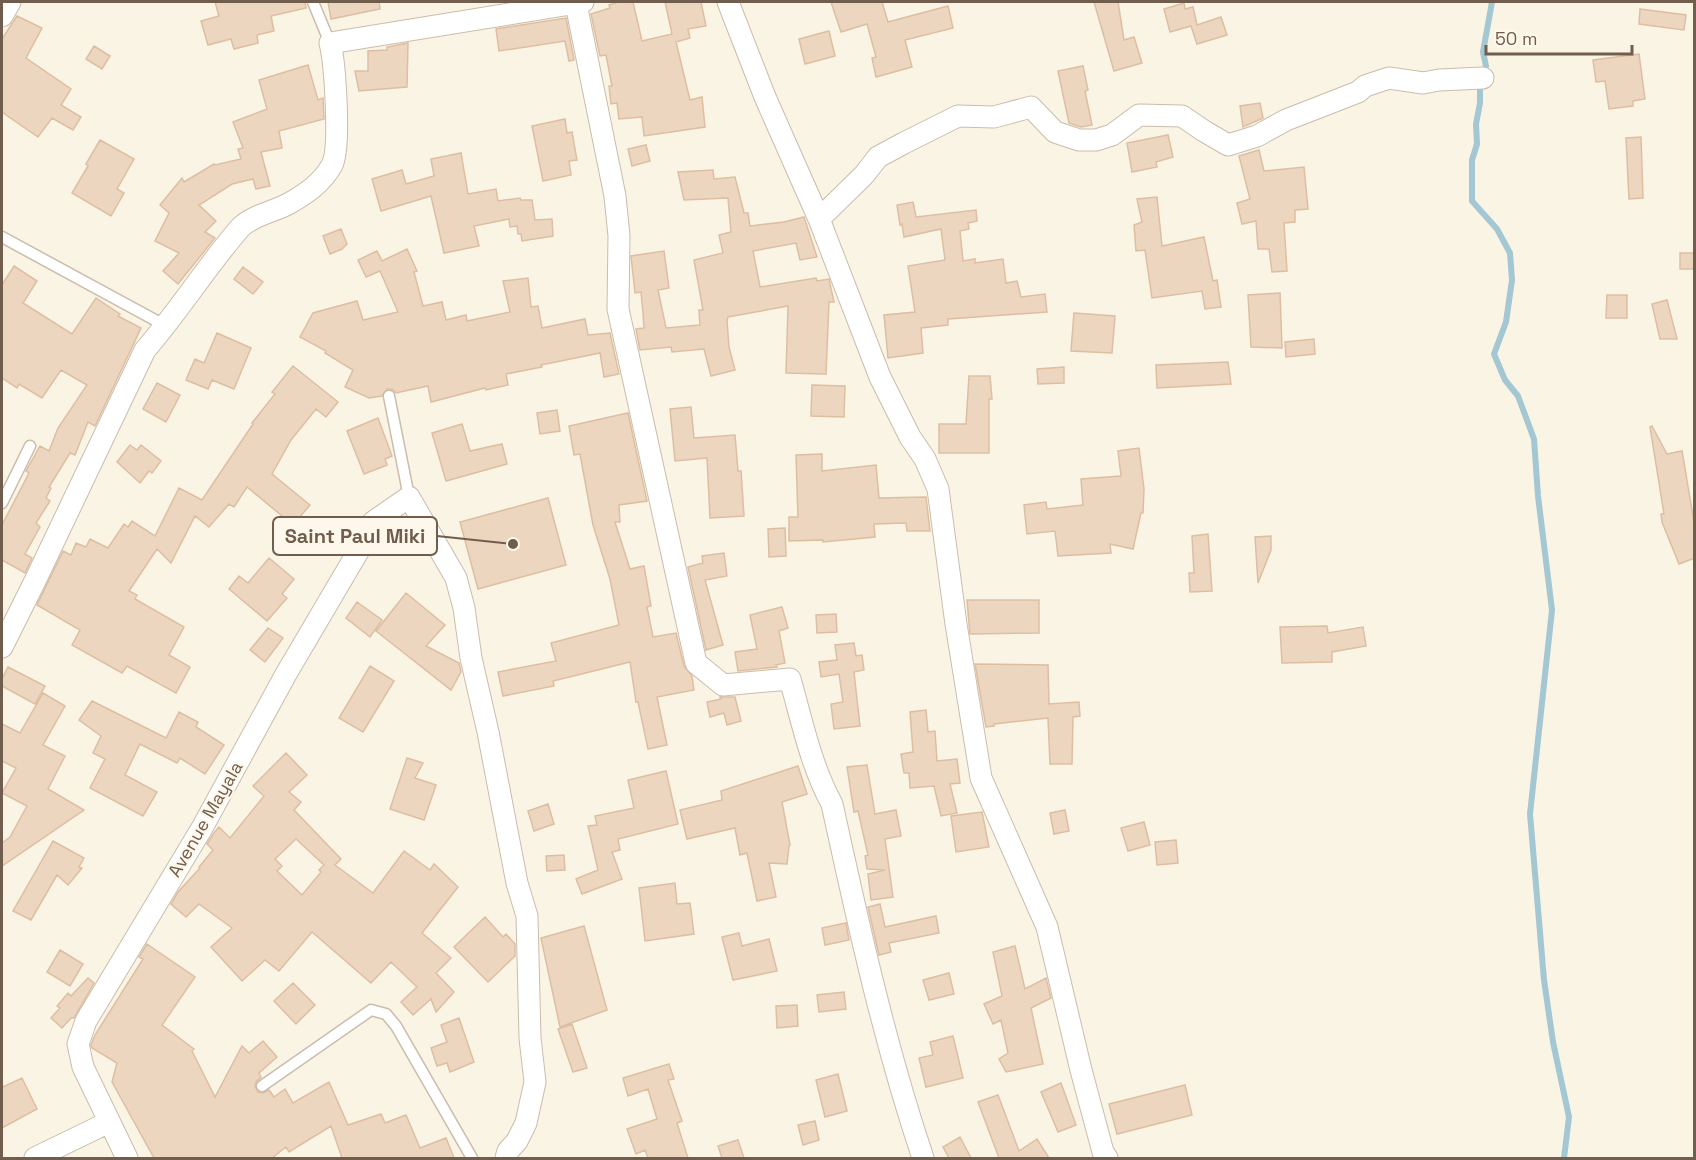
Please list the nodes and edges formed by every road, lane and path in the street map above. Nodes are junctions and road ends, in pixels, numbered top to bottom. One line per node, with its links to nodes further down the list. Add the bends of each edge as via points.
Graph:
1 (10, 2): 5 (street)
2 (313, 2): 6 (lane)
3 (580, 2): 6 (street); 22 (street, via 615,196 618,309 696,663 723,685 790,679 812,758 832,804 900,1091)
4 (728, 2): 8 (street)
5 (2, 16)
6 (330, 43): 10 (street, via 334,58 333,163 317,184 288,204 242,225)
7 (1483, 78): 8 (street, via 1423,83 1389,78 1228,145 1182,116 1139,115 1113,135 1096,140 1079,140 1055,132 1031,106 994,117 958,116 878,157)
8 (819, 219): 23 (street, via 880,377 938,489 981,778 1047,927 1081,1070)
9 (2, 237): 10 (lane)
10 (166, 326): 15 (street, via 145,350)
11 (389, 396): 13 (lane)
12 (30, 446): 14 (lane)
13 (408, 498): 17 (street, Avenue Mayala, via 373,522 202,828 86,1021 78,1044 83,1067); 21 (street, via 456,578 517,883 527,916 535,1082 526,1123)
14 (2, 503)
15 (2, 647)
16 (262, 1086): 20 (lane, via 371,1010 386,1014)
17 (109, 1122): 18 (street); 19 (street, Avenue Mayala)
18 (35, 1158)
19 (127, 1158)
20 (472, 1158)
21 (506, 1158)
22 (923, 1158)
23 (1107, 1158)

